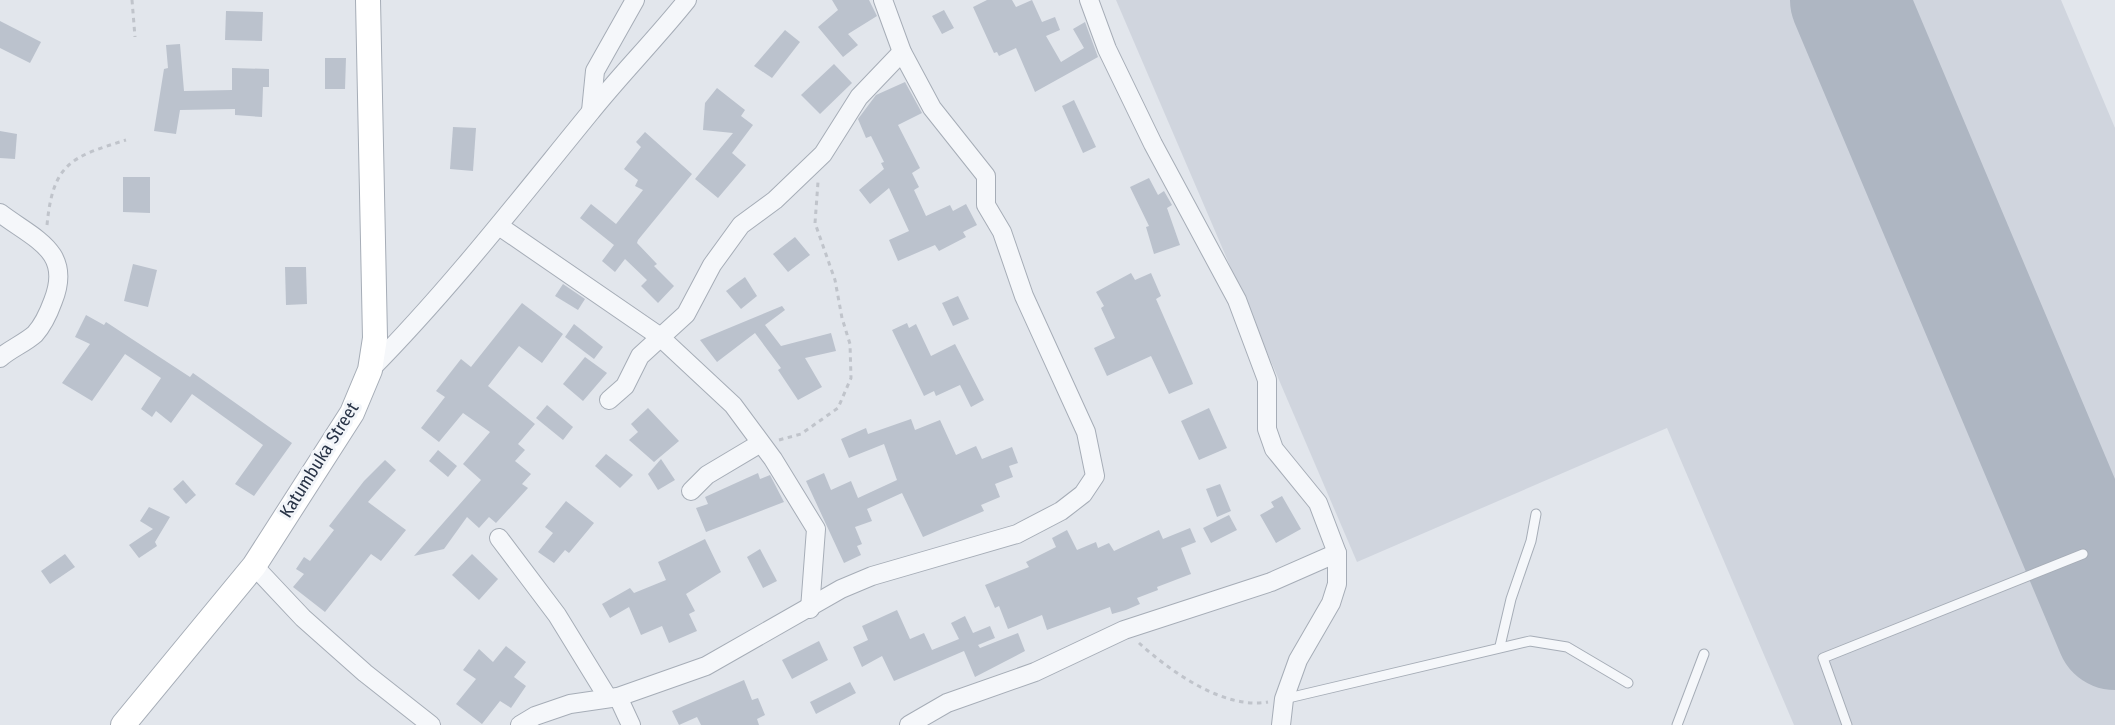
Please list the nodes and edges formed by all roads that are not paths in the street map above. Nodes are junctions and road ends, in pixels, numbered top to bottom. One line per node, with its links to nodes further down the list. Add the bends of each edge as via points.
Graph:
1 (368, 0): 12 (main road, Katumbuka Street, via 375,338)
2 (635, 0): 7 (street, via 595,71)
3 (687, 0): 7 (street)
4 (883, 0): 6 (street)
5 (1089, 0): 18 (street, via 1107,49 1153,144 1237,300 1267,380 1267,429 1274,449 1318,503)
6 (902, 52): 10 (street, via 859,97 823,154 775,200 741,225 712,265 686,314); 21 (street, via 932,108 986,176 986,205 1002,232 1024,296 1086,432 1095,476 1076,500 1017,534 872,576 841,589)
7 (591, 111): 9 (street)
8 (0, 213): 11 (street, via 46,246 58,261 60,275 47,316 34,334)
9 (499, 226): 10 (street); 12 (street)
10 (659, 336): 13 (street, via 640,356 625,386); 14 (street, via 733,405)
11 (0, 358)
12 (370, 370): 20 (main road, Katumbuka Street, via 352,413)
13 (609, 400)
14 (759, 444): 15 (street, via 707,475); 21 (street, via 816,529)
15 (691, 491)
16 (1536, 514): 22 (lane)
17 (499, 538): 25 (street, via 558,615)
18 (1337, 553): 26 (street, via 1337,584 1331,603 1298,660); 31 (street, via 1271,582 1124,630 1035,672 947,703)
19 (2083, 554): 34 (lane, via 1822,658)
20 (254, 566): 27 (main road, Katumbuka Street); 28 (street, via 321,634)
21 (810, 609): 25 (street, via 706,666)
22 (1500, 646): 24 (lane, via 1530,641 1567,648); 26 (lane)
23 (1704, 654): 33 (lane)
24 (1628, 683)
25 (613, 697): 29 (street, via 570,704); 30 (street)
26 (1284, 699): 32 (street)
27 (123, 725)
28 (431, 725)
29 (520, 725)
30 (632, 725)
31 (909, 725)
32 (1281, 725)
33 (1677, 725)
34 (1847, 725)

